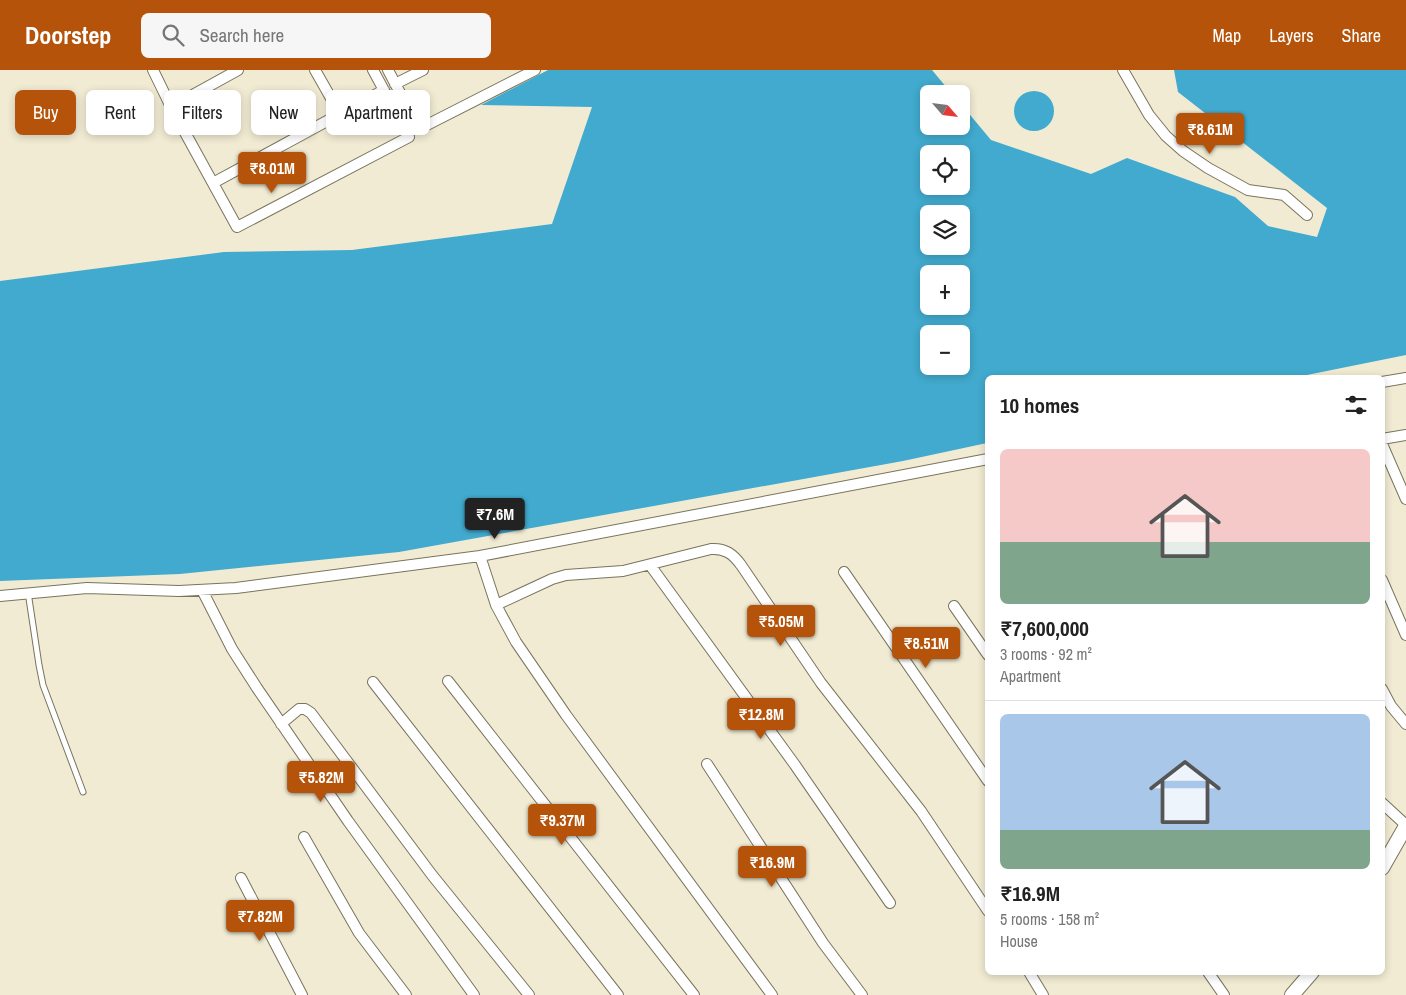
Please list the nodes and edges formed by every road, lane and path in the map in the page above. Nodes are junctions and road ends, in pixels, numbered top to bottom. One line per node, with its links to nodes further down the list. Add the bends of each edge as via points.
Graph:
1 (153, 70): 14 (street)
2 (238, 70): 11 (street)
3 (316, 70): 12 (street)
4 (373, 70): 13 (street)
5 (388, 70): 10 (street)
6 (423, 70): 10 (street)
7 (535, 70): 9 (street)
8 (1123, 70): 19 (street, via 1149,115 1183,151 1248,190 1284,195)
9 (522, 73): 10 (street, via 419,129)
10 (395, 84)
11 (202, 90)
12 (327, 90)
13 (384, 90)
14 (164, 93)
15 (326, 122): 18 (street)
16 (186, 135): 18 (street)
17 (408, 135): 18 (street, via 237,227)
18 (213, 183)
19 (1307, 215)
20 (1406, 378): 21 (street)
21 (1385, 382)
22 (1406, 435): 23 (street)
23 (1385, 438)
24 (1385, 451): 26 (street)
25 (985, 460): 27 (street)
26 (1406, 497)
27 (480, 556): 31 (street); 34 (street)
28 (650, 565): 34 (street, via 552,578); 51 (street, via 720,548 736,558 821,683); 52 (street)
29 (844, 572): 44 (street)
30 (1385, 587): 36 (street)
31 (202, 590): 32 (street, via 87,588); 41 (street, via 232,649)
32 (28, 592): 33 (street); 45 (lane, via 43,685)
33 (0, 596)
34 (496, 605): 62 (street, via 516,642 566,715)
35 (954, 606): 37 (street)
36 (1406, 635)
37 (985, 651)
38 (448, 681): 61 (street)
39 (373, 682): 60 (street)
40 (1385, 693): 42 (street)
41 (281, 724): 58 (street); 59 (street, via 299,709 311,713 432,875)
42 (1406, 724)
43 (707, 764): 63 (street, via 823,943)
44 (985, 777)
45 (83, 792)
46 (1385, 806): 47 (street)
47 (1406, 826): 49 (street)
48 (304, 836): 57 (street, via 359,933)
49 (1385, 863)
50 (241, 878): 56 (street)
51 (984, 897)
52 (890, 903)
53 (1031, 975): 64 (street)
54 (1210, 975): 65 (street)
55 (1309, 975): 66 (street)
56 (302, 995)
57 (406, 995)
58 (474, 995)
59 (528, 995)
60 (618, 995)
61 (694, 995)
62 (772, 995)
63 (862, 995)
64 (1043, 995)
65 (1224, 995)
66 (1292, 995)

